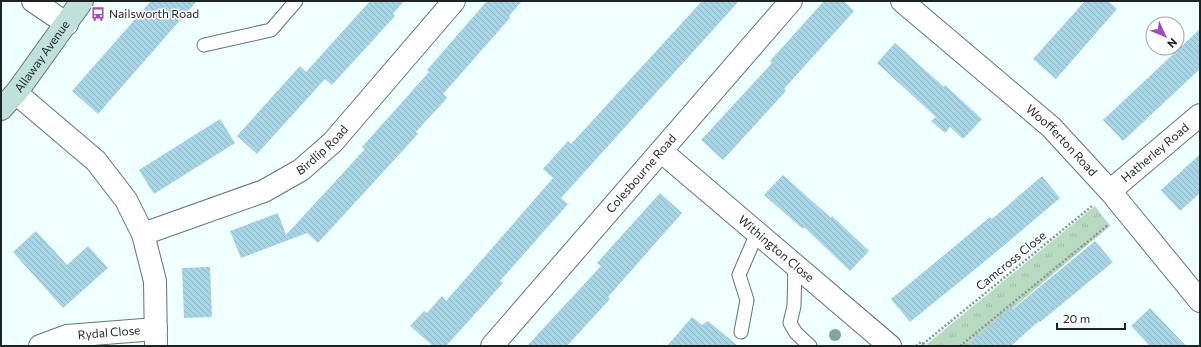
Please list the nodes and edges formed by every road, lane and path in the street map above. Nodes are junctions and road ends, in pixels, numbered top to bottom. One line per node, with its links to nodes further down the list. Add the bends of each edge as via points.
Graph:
1 (33, 1): 7 (street)
2 (82, 1): 7 (street, Allaway Avenue)
3 (296, 1): 8 (lane, via 271,30)
4 (454, 1): 16 (street, Birdlip Road, via 334,142 301,170 264,191)
5 (791, 1): 12 (street, Colesbourne Road)
6 (902, 1): 13 (street, Woofferton Road, via 1051,127)
7 (67, 24): 9 (street, Allaway Avenue)
8 (204, 45)
9 (16, 94): 10 (street, Allaway Avenue); 16 (street, via 96,161 126,200)
10 (1, 109)
11 (1200, 115): 13 (street, Hatherley Road)
12 (662, 151): 15 (street, Withington Close); 23 (street, Colesbourne Road)
13 (1110, 192): 14 (street, Woofferton Road); 21 (path, Camcross Close)
14 (1125, 210): 18 (street, Woofferton Road); 27 (path)
15 (757, 233): 17 (street, Withington Close); 19 (lane, via 738,275 747,300)
16 (143, 234): 20 (street, via 155,281)
17 (795, 265): 24 (lane, via 794,306 790,323 796,333); 25 (street, Withington Close)
18 (1200, 301)
19 (741, 332)
20 (156, 337): 22 (street, Rydal Close, via 67,336)
21 (925, 345): 26 (path, Camcross Close, via 921,342)
22 (40, 346)
23 (492, 346)
24 (810, 346)
25 (890, 346)
26 (916, 346)
27 (960, 346)

